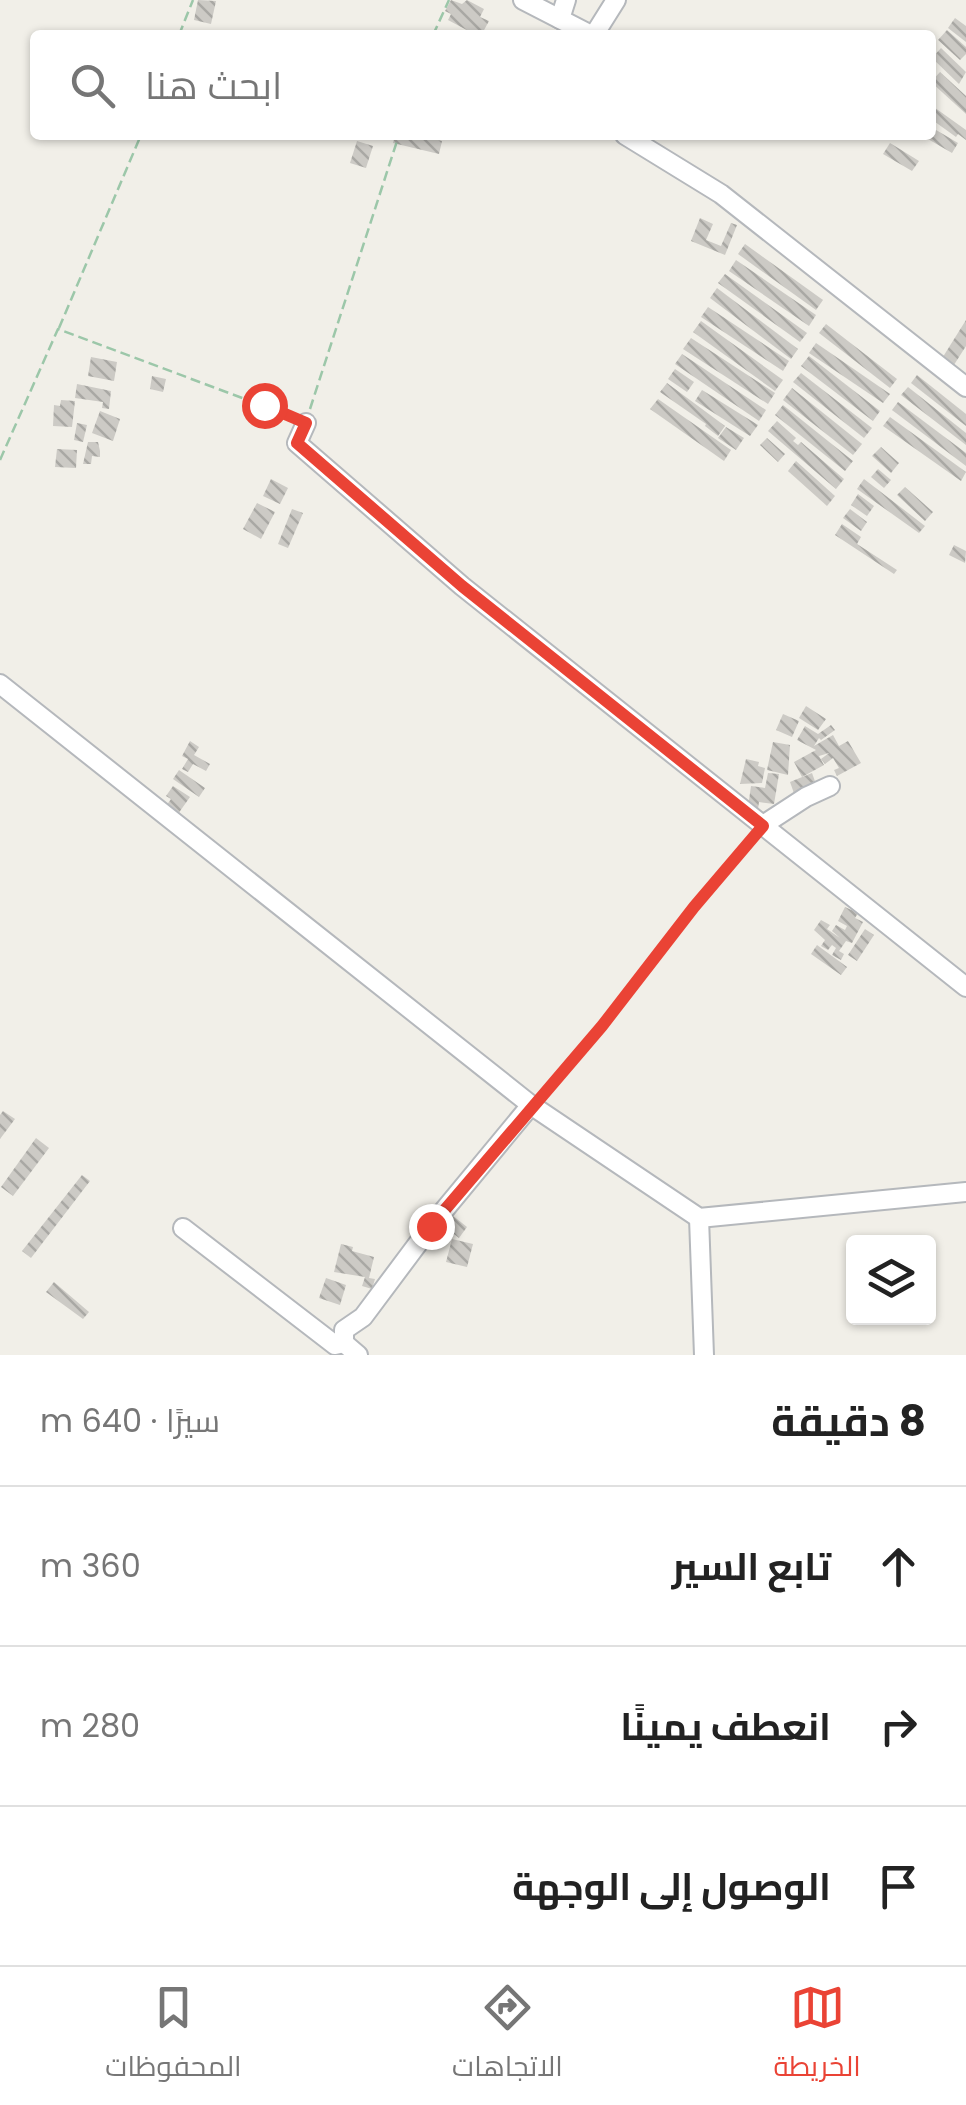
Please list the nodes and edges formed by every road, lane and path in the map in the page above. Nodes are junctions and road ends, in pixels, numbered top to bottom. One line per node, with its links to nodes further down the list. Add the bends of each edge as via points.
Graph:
1 (193, 0): 7 (path)
2 (449, 0): 8 (path)
3 (523, 0): 6 (street)
4 (566, 0): 6 (street)
5 (616, 0): 10 (street)
6 (560, 19): 9 (street)
7 (181, 30)
8 (435, 30)
9 (583, 30)
10 (596, 30)
11 (138, 140): 14 (path)
12 (397, 140): 16 (path)
13 (633, 140): 15 (street, via 721,194)
14 (58, 329): 16 (path); 17 (path)
15 (966, 386)
16 (306, 423): 20 (street, via 297,443 462,586)
17 (0, 460)
18 (0, 684): 22 (street)
19 (830, 786): 20 (street)
20 (763, 826): 21 (street); 22 (path, via 571,1066)
21 (966, 987)
22 (531, 1105): 24 (street); 26 (street)
23 (966, 1192): 24 (street)
24 (699, 1218): 27 (street)
25 (182, 1228): 26 (street)
26 (345, 1343)
27 (704, 1355)

